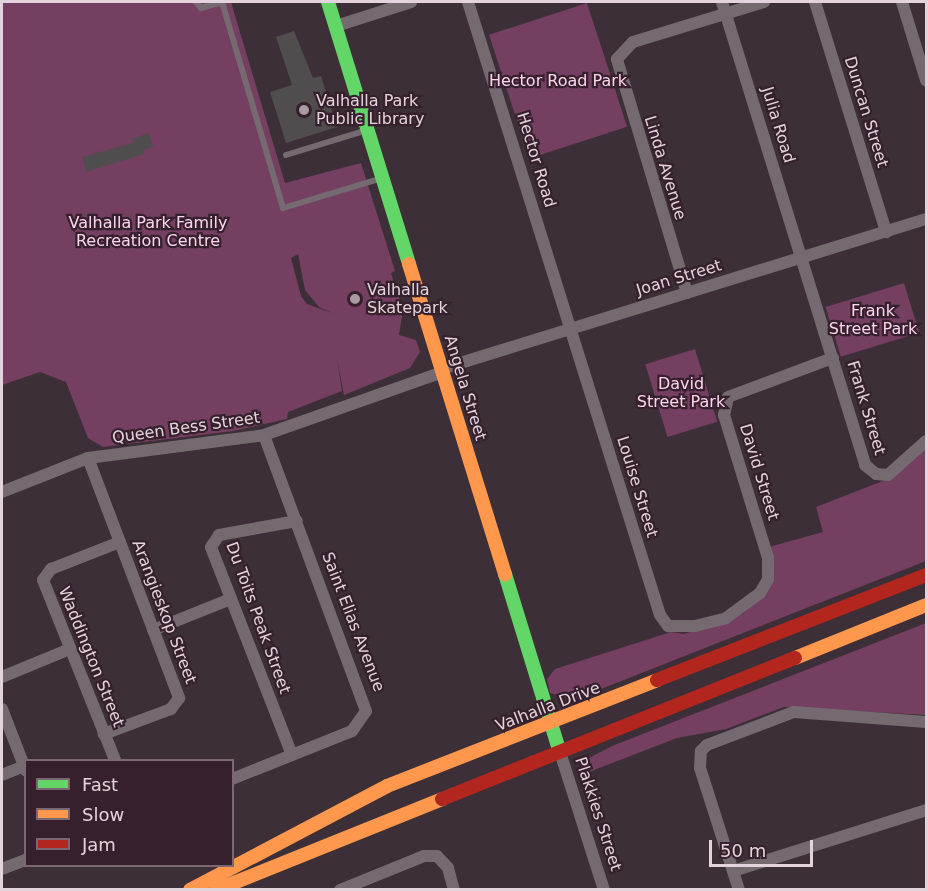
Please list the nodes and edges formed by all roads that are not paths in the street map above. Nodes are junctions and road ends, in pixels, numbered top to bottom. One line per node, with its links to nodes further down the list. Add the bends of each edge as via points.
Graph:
1 (196, 2): 2 (lane, via 201,8)
2 (222, 2): 14 (lane, via 283,208)
3 (328, 2): 10 (main road, Angela Street)
4 (411, 2): 10 (street)
5 (468, 2): 19 (street, Hector Road)
6 (764, 2): 9 (street)
7 (815, 2): 16 (street, Duncan Street)
8 (902, 2): 11 (street)
9 (724, 7): 17 (street, Julia Road); 18 (street, Linda Avenue, via 633,42 620,52 618,73)
10 (336, 26): 12 (main road, Angela Street)
11 (927, 81)
12 (368, 129): 13 (lane); 14 (main road, Angela Street)
13 (286, 154)
14 (383, 178): 21 (main road, Angela Street)
15 (927, 219): 16 (street, Joan Street)
16 (886, 232): 17 (street, Joan Street)
17 (802, 258): 18 (street, Joan Street); 20 (street, Frank Street)
18 (687, 293): 19 (street, Joan Street)
19 (571, 329): 21 (street, Joan Street); 31 (street, Louise Street, via 660,615 674,629)
20 (833, 358): 23 (street, Frank Street, via 865,465 880,475 896,470); 31 (street, David Street, via 741,388 726,400 724,415 768,558 768,579 742,608)
21 (442, 371): 22 (street, Queen Bess Street); 37 (main road, Angela Street)
22 (264, 435): 24 (street, Queen Bess Street); 26 (street, Saint Elias Avenue)
23 (927, 441)
24 (88, 458): 25 (street, Queen Bess Street); 27 (street, Arangieskop Street)
25 (2, 492)
26 (297, 521): 29 (street, Du Toits Peak Street, via 215,537 211,547); 40 (street, Saint Elias Avenue, via 366,704 357,728)
27 (120, 542): 32 (street, Arangieskop Street); 33 (street, Waddington Street, via 44,575)
28 (927, 575): 37 (main road, Valhalla Drive)
29 (231, 599): 32 (street); 40 (street, Du Toits Peak Street)
30 (927, 604): 39 (main road)
31 (695, 626)
32 (153, 630): 38 (street, Arangieskop Street, via 177,702)
33 (70, 649): 34 (street); 38 (street, Waddington Street)
34 (2, 677)
35 (2, 710): 42 (street)
36 (927, 722): 51 (street, via 794,712 716,738 701,751 700,768)
37 (551, 723): 39 (main road, Angela Street); 49 (main road, Valhalla Drive, via 377,791)
38 (105, 734): 41 (street, Waddington Street)
39 (560, 749): 53 (main road); 56 (street, Plakkies Street)
40 (292, 755): 45 (street, Saint Elias Avenue)
41 (115, 759)
42 (24, 765)
43 (24, 768): 44 (street)
44 (2, 775)
45 (234, 778)
46 (927, 810): 51 (street)
47 (24, 861): 50 (street)
48 (233, 867): 52 (main road, Valhalla Drive)
49 (234, 867)
50 (2, 869)
51 (733, 871): 57 (street)
52 (190, 890)
53 (216, 890)
54 (340, 890): 55 (street, via 423,856 437,856 448,868)
55 (454, 890)
56 (604, 890)
57 (739, 890)

